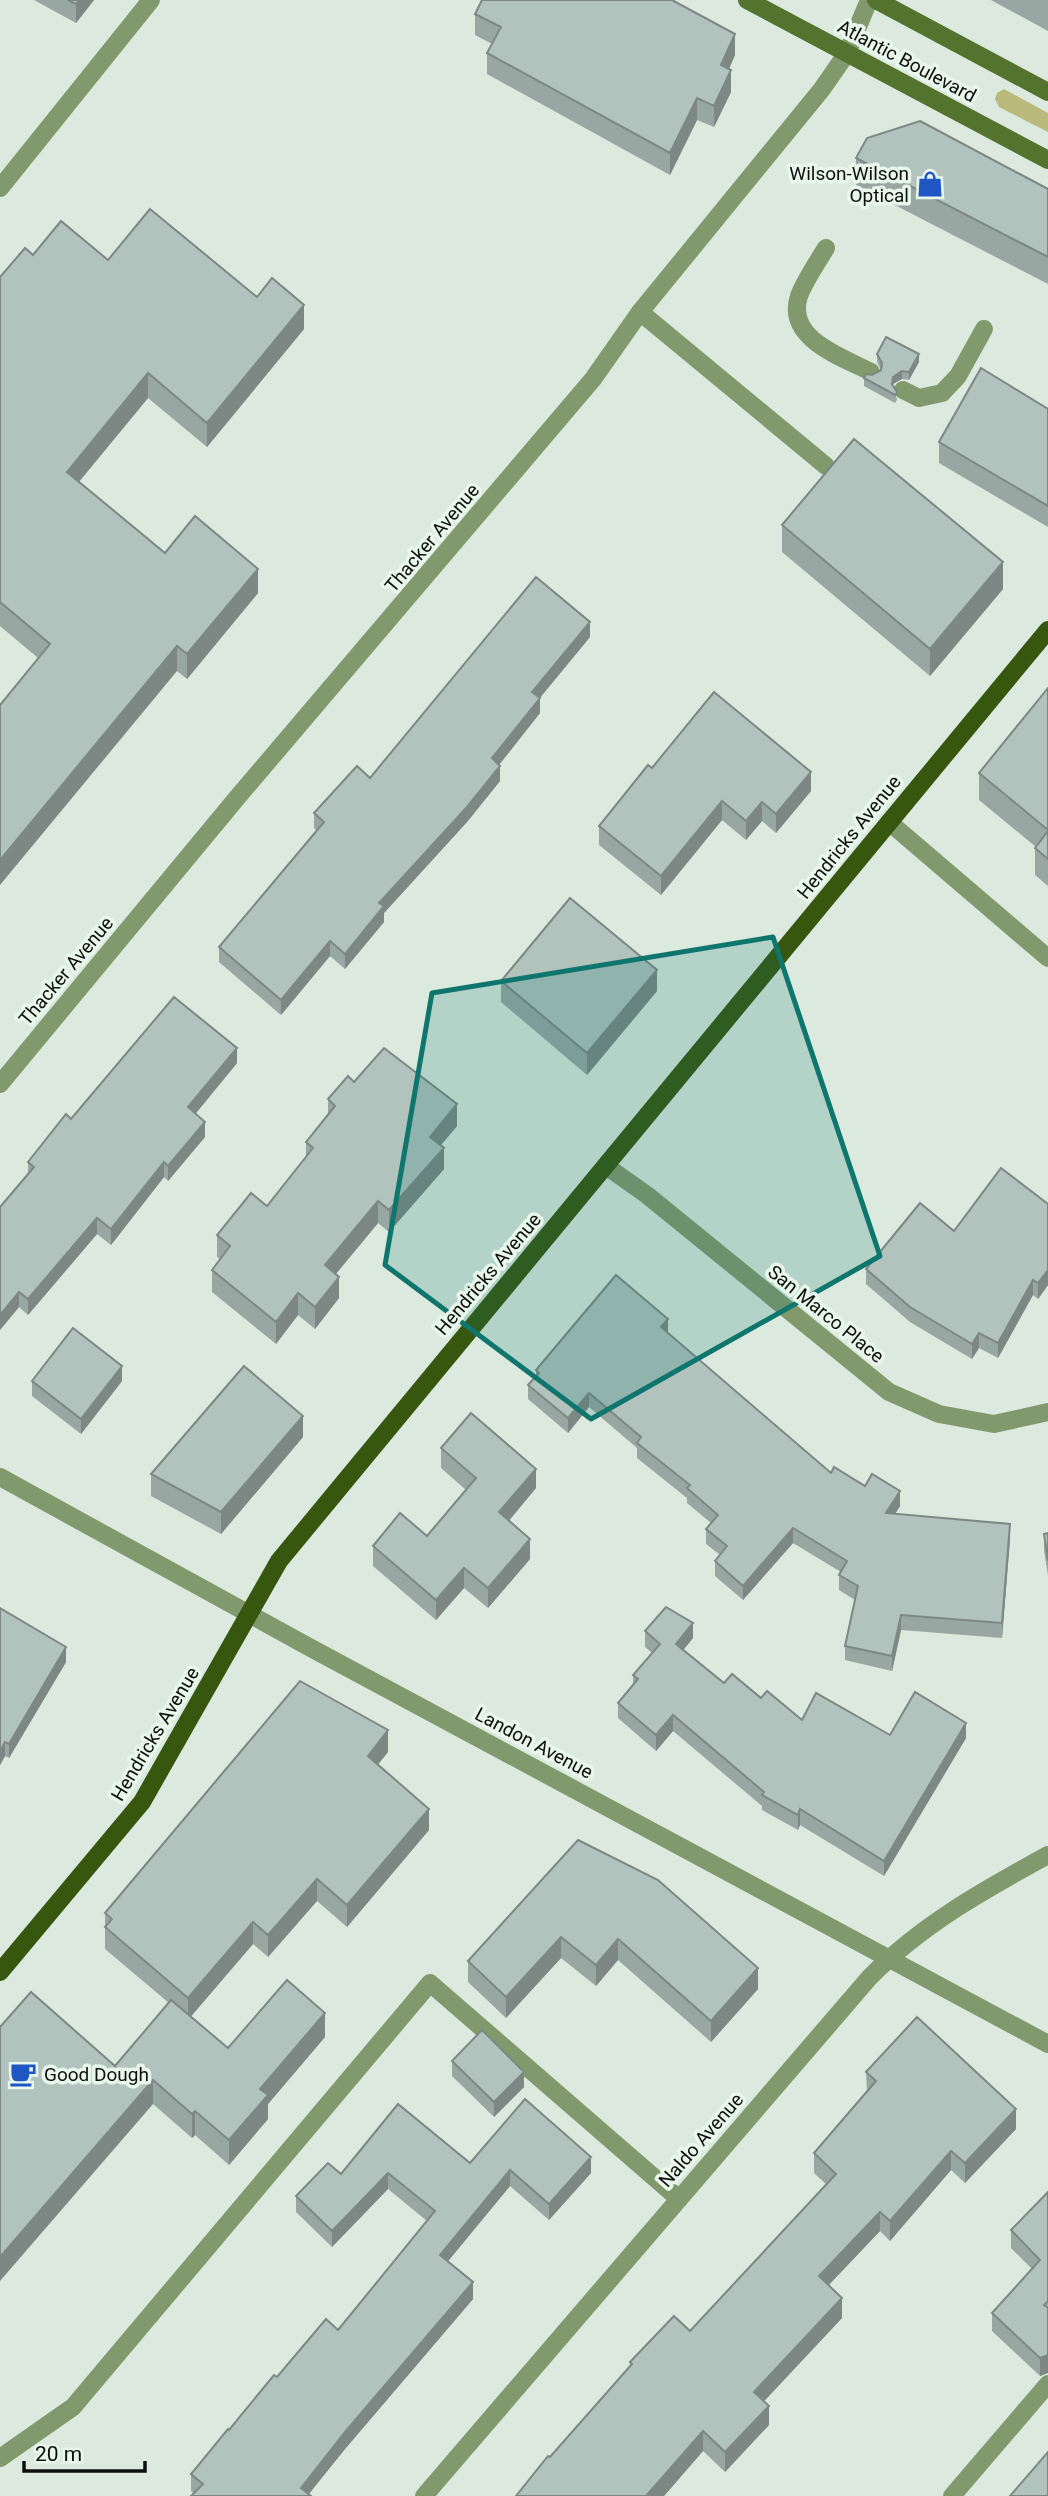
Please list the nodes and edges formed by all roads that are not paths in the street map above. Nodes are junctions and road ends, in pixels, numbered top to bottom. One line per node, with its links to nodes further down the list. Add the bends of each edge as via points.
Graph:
1 (151, 0): 8 (street)
2 (747, 0): 5 (main road, Atlantic Boulevard)
3 (869, 0): 5 (street, Thacker Avenue)
4 (876, 0): 6 (main road, Atlantic Boulevard)
5 (847, 53): 7 (main road, Atlantic Boulevard); 10 (street, Thacker Avenue)
6 (1048, 92)
7 (1048, 160)
8 (0, 188)
9 (826, 248): 12 (street, via 798,298 799,325 811,340)
10 (640, 312): 14 (street); 18 (street, Thacker Avenue, via 593,379)
11 (984, 329): 13 (street, via 958,376 942,393 919,398)
12 (871, 372)
13 (903, 390)
14 (826, 466)
15 (1048, 630): 16 (main road, Hendricks Avenue)
16 (889, 821): 17 (street); 19 (main road, Hendricks Avenue)
17 (1048, 958)
18 (0, 1084)
19 (606, 1166): 20 (street, San Marco Place, via 889,1392 939,1414 994,1424); 22 (main road, Hendricks Avenue, via 279,1561)
20 (1048, 1412)
21 (0, 1478): 22 (street, Landon Avenue)
22 (249, 1614): 24 (street, Landon Avenue); 25 (main road, Hendricks Avenue, via 142,1802)
23 (1048, 1855): 24 (street, Naldo Avenue, via 963,1903)
24 (890, 1958): 26 (street, Landon Avenue); 27 (street, Naldo Avenue)
25 (0, 1972)
26 (1048, 2044)
27 (679, 2199): 29 (street, via 430,1983 72,2407); 30 (street, Naldo Avenue)
28 (1048, 2384): 31 (street)
29 (0, 2458)
30 (424, 2496)
31 (952, 2496)

